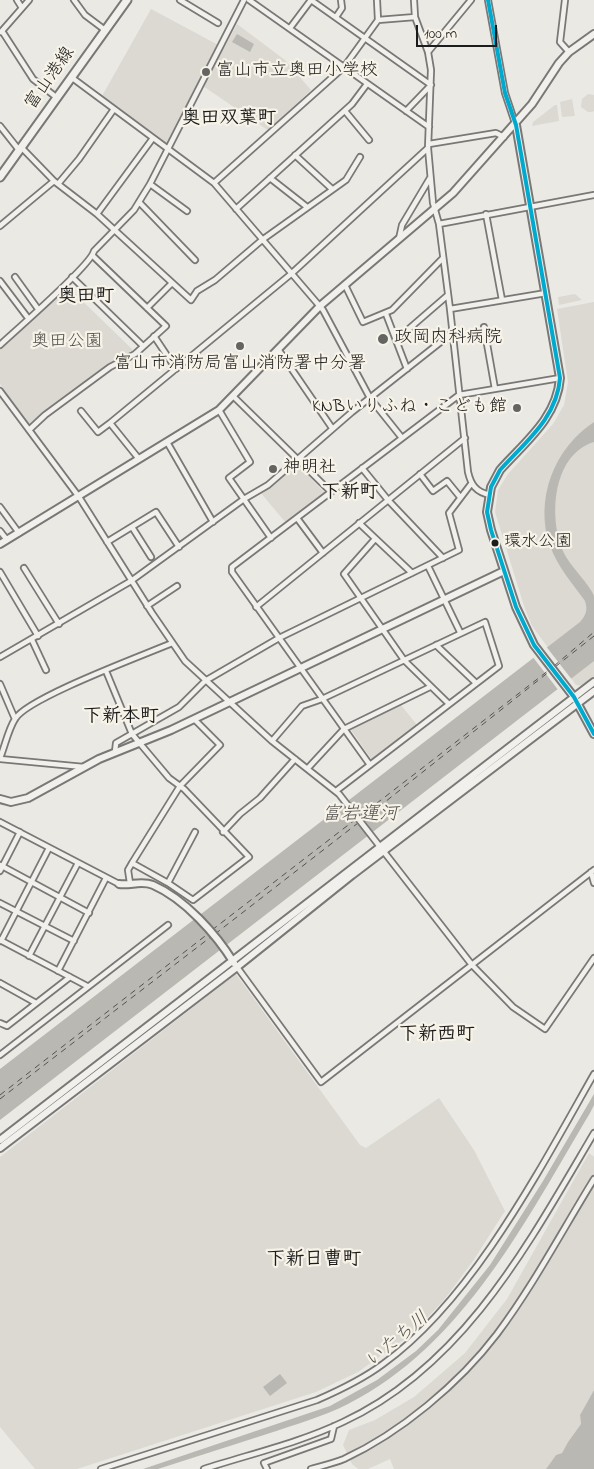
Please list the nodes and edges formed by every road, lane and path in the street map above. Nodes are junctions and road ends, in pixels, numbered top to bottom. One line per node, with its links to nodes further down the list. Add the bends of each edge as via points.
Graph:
1 (18, 0): 15 (street)
2 (29, 0): 15 (street)
3 (74, 0): 21 (street, via 85,15)
4 (126, 0): 21 (main road, 富山港線)
5 (180, 0): 19 (street)
6 (244, 0): 43 (street)
7 (249, 0): 20 (street)
8 (311, 0): 16 (street); 20 (street)
9 (341, 0): 16 (street, via 342,8)
10 (377, 0): 18 (street)
11 (414, 0): 17 (street)
12 (471, 0): 25 (street)
13 (488, 0): 35 (street, via 505,93)
14 (565, 0): 26 (street, via 560,42)
15 (22, 8): 22 (street)
16 (336, 17): 24 (street)
17 (416, 17): 18 (street); 25 (street)
18 (378, 20): 24 (street)
19 (218, 23)
20 (290, 28): 27 (street)
21 (105, 30): 28 (main road, 富山港線)
22 (1, 32): 31 (street, via 33,79)
23 (594, 34): 26 (street)
24 (365, 37): 27 (street); 30 (street)
25 (428, 52): 30 (street)
26 (569, 52): 35 (street)
27 (344, 66): 29 (street); 50 (street)
28 (71, 76): 31 (main road, 富山港線); 32 (street)
29 (367, 84): 33 (street); 34 (street)
30 (431, 85): 34 (street); 37 (street)
31 (56, 97): 42 (main road, 富山港線)
32 (114, 109): 38 (street); 49 (street, via 80,159)
33 (345, 111): 40 (street); 44 (street)
34 (406, 111): 37 (street)
35 (516, 125): 39 (street); 55 (street)
36 (0, 126): 42 (street)
37 (429, 127): 41 (street)
38 (153, 138): 43 (street); 60 (street)
39 (504, 138): 41 (street, via 496,133); 58 (street)
40 (369, 140)
41 (428, 146): 47 (street); 70 (street)
42 (20, 148): 46 (main road, 富山港線); 49 (street)
43 (169, 150): 50 (street); 51 (street)
44 (295, 155): 48 (street); 52 (street)
45 (360, 157): 52 (street, via 346,180)
46 (0, 177)
47 (431, 177): 58 (street); 65 (street, via 402,224)
48 (270, 178): 56 (street); 57 (street)
49 (56, 183): 60 (street); 63 (street)
50 (214, 183): 57 (street)
51 (150, 184): 54 (street); 59 (street)
52 (332, 189): 56 (street)
53 (594, 195): 55 (street)
54 (139, 202): 64 (street); 69 (street)
55 (530, 206): 61 (street); 76 (street)
56 (307, 207): 66 (street)
57 (236, 209): 66 (street)
58 (434, 209): 62 (street); 65 (street)
59 (187, 211)
60 (97, 214): 64 (street)
61 (486, 214): 62 (street); 78 (street)
62 (438, 224): 68 (street)
63 (0, 226)
64 (114, 230): 67 (street); 74 (street)
65 (399, 239): 75 (street)
66 (262, 240): 70 (street); 74 (street, via 197,291 191,300)
67 (93, 256): 72 (street); 80 (street)
68 (443, 258): 77 (street); 83 (street)
69 (194, 260)
70 (291, 274): 79 (street); 92 (street)
71 (15, 277): 81 (street)
72 (72, 277): 81 (street); 90 (street)
73 (0, 280): 84 (street)
74 (172, 282): 80 (street)
75 (345, 285): 79 (street); 83 (street, via 363,322)
76 (546, 293): 78 (street); 94 (street)
77 (448, 296): 82 (street); 88 (street)
78 (502, 300): 82 (street)
79 (320, 306): 91 (street); 99 (street)
80 (147, 308): 87 (street, via 166,326)
81 (38, 309): 84 (street)
82 (450, 309): 86 (street)
83 (386, 314): 88 (street)
84 (28, 318): 89 (street)
85 (484, 327): 95 (street)
86 (452, 333): 93 (street); 97 (street)
87 (154, 336): 90 (street); 92 (street)
88 (396, 340): 93 (street)
89 (0, 345)
90 (142, 345): 104 (street)
91 (278, 349): 98 (street); 103 (street)
92 (176, 368): 102 (street)
93 (407, 369): 99 (street)
94 (560, 378): 95 (street); 114 (street, via 559,395 553,409 500,470)
95 (495, 389): 97 (street)
96 (0, 391): 104 (street)
97 (459, 395): 105 (street); 106 (street)
98 (233, 396): 100 (street); 108 (street)
99 (370, 398): 103 (street); 105 (street)
100 (218, 410): 107 (street); 117 (street, via 250,462 229,478)
101 (81, 412): 102 (street, via 98,432)
102 (110, 423): 109 (street)
103 (332, 428): 108 (street)
104 (29, 430): 115 (street)
105 (402, 438): 110 (street)
106 (465, 438): 111 (street); 112 (street)
107 (167, 442): 109 (street); 121 (street)
108 (298, 458): 113 (street); 117 (street, via 268,485)
109 (139, 459): 115 (street)
110 (362, 468): 113 (street); 118 (street)
111 (420, 474): 116 (street, via 433,491 446,481); 118 (street)
112 (471, 484): 114 (street, via 477,490); 116 (street)
113 (331, 492): 120 (street)
114 (490, 494): 137 (street, via 491,530)
115 (79, 497): 125 (street); 129 (street)
116 (460, 497): 134 (street, via 449,513 459,550)
117 (244, 499): 121 (street); 126 (street)
118 (388, 500): 122 (street); 134 (street)
119 (0, 507): 125 (street)
120 (297, 518): 126 (street); 132 (street)
121 (213, 522): 131 (street)
122 (360, 523): 127 (street); 132 (street)
123 (132, 527): 129 (street); 131 (street, via 156,512); 133 (street)
124 (0, 531): 128 (street)
125 (19, 533): 128 (street)
126 (271, 538): 145 (street, via 232,567 232,572)
127 (376, 538): 139 (street); 142 (street, via 344,574)
128 (7, 540): 130 (street)
129 (108, 542): 140 (street)
130 (0, 544)
131 (179, 548): 140 (street)
132 (323, 553): 145 (street)
133 (151, 557)
134 (443, 558): 135 (street)
135 (428, 566): 139 (street); 143 (street)
136 (24, 568): 146 (street)
137 (504, 571): 143 (street); 166 (street, via 521,622 534,645)
138 (0, 572): 149 (street)
139 (412, 573): 142 (street)
140 (131, 581): 144 (street); 146 (street)
141 (177, 586): 144 (street)
142 (360, 598): 147 (street); 150 (street)
143 (444, 599): 147 (street); 148 (street)
144 (147, 606): 152 (street)
145 (256, 607): 150 (street)
146 (59, 624): 149 (street)
147 (382, 628): 155 (street); 156 (street)
148 (460, 632): 153 (street); 162 (street, via 485,622 499,666)
149 (38, 636): 151 (street)
150 (278, 638): 156 (street); 159 (street)
151 (32, 640): 154 (street); 157 (street)
152 (172, 643): 158 (street); 159 (street)
153 (436, 645): 155 (street); 162 (street)
154 (0, 657)
155 (404, 660): 163 (street); 165 (street)
156 (299, 668): 165 (street); 167 (street)
157 (46, 670)
158 (106, 671): 169 (street, via 56,691); 172 (street)
159 (205, 681): 167 (street); 172 (street, via 180,707)
160 (594, 682): 166 (street)
161 (0, 684): 169 (street)
162 (476, 684): 168 (street)
163 (430, 687): 168 (street); 171 (street)
164 (594, 691): 166 (street)
165 (322, 699): 171 (street); 174 (street, via 302,706)
166 (576, 700): 173 (street); 190 (street)
167 (228, 702): 170 (street); 174 (street)
168 (449, 704): 179 (street)
169 (15, 719): 177 (street)
170 (194, 719): 175 (street); 182 (street, via 220,745)
171 (344, 729): 179 (street); 181 (street)
172 (132, 734): 175 (street); 176 (street, via 116,743)
173 (594, 734)
174 (272, 741): 178 (street)
175 (139, 743): 176 (street); 182 (street)
176 (115, 752): 180 (street)
177 (0, 758): 180 (street)
178 (295, 759): 181 (street); 188 (street)
179 (370, 765): 183 (street)
180 (84, 767): 184 (street, via 28,798 11,802)
181 (308, 768): 183 (street)
182 (180, 786): 188 (street); 192 (street)
183 (336, 791): 190 (street)
184 (0, 799)
185 (0, 822): 186 (street)
186 (20, 832): 189 (street); 193 (street)
187 (195, 832): 198 (street)
188 (223, 832): 198 (street, via 249,857 193,900)
189 (49, 848): 191 (street); 196 (street)
190 (383, 848): 211 (street); 212 (street)
191 (78, 863): 195 (street); 201 (street)
192 (132, 863): 197 (street, via 128,870); 198 (street)
193 (1, 868): 196 (street)
194 (593, 871): 199 (street); 212 (street)
195 (106, 878): 200 (street); 204 (street)
196 (32, 882): 201 (street); 203 (street)
197 (130, 883): 200 (street); 211 (street, via 152,885 185,907)
198 (168, 883)
199 (594, 883)
200 (119, 884)
201 (60, 898): 204 (street); 206 (street)
202 (0, 902): 203 (street)
203 (16, 911): 206 (street); 207 (street)
204 (88, 913): 208 (street)
205 (168, 925): 216 (street)
206 (45, 926): 208 (street); 209 (street)
207 (1, 940): 209 (street)
208 (74, 941): 213 (street)
209 (29, 956): 213 (street)
210 (594, 958): 212 (street, via 545,1029 513,1007)
211 (235, 964): 212 (street, via 321,1082); 222 (street); 223 (street)
212 (472, 965)
213 (58, 971): 214 (street)
214 (70, 977): 216 (street); 217 (street)
215 (0, 983): 217 (street)
216 (87, 986): 219 (street)
217 (36, 1003): 218 (street, via 7,1026)
218 (0, 1023)
219 (0, 1055)
220 (594, 1074): 226 (street, via 542,1165 473,1271 420,1333 385,1362 343,1389 317,1400)
221 (594, 1133): 225 (street, via 521,1252 472,1321 401,1388)
222 (0, 1140)
223 (0, 1148)
224 (594, 1180): 229 (street, via 517,1305 472,1364 440,1394 377,1440 343,1459)
225 (334, 1426): 227 (street); 228 (street, via 331,1439 264,1463)
226 (101, 1469)
227 (204, 1469)
228 (267, 1469)
229 (311, 1469)

